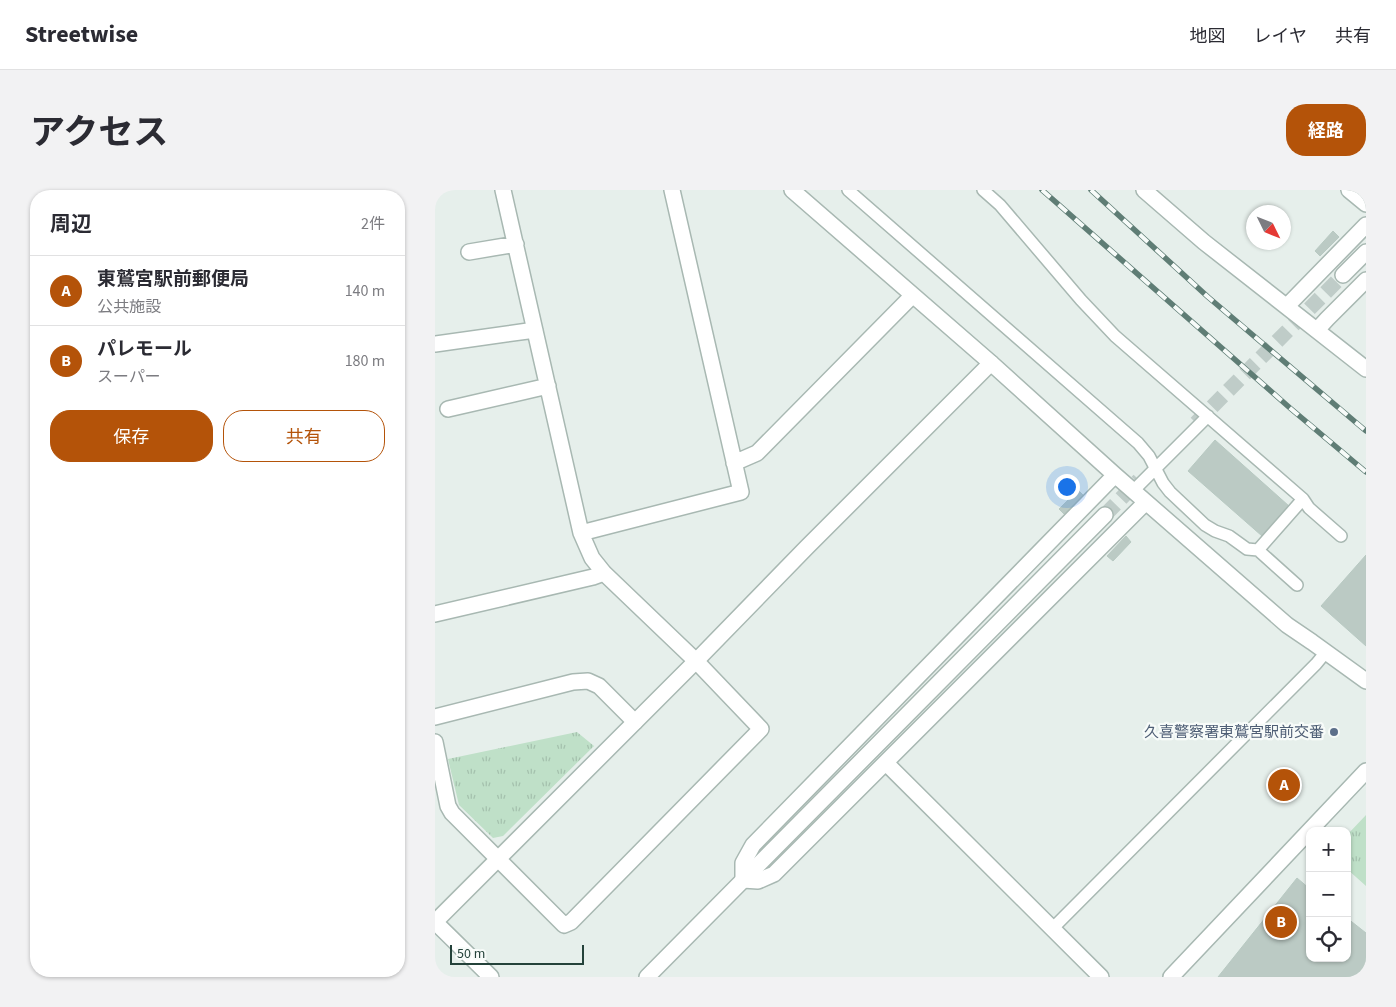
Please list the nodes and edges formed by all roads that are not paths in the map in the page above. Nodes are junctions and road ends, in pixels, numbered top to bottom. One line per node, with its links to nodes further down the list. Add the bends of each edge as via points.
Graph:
1 (503, 190): 10 (street)
2 (672, 190): 25 (street)
3 (792, 190): 15 (street)
4 (848, 190): 26 (lane, via 1138,443)
5 (983, 190): 24 (lane, via 1000,205 1115,336)
6 (1143, 190): 16 (street)
7 (1349, 190): 8 (street)
8 (1366, 204)
9 (1366, 225): 16 (street)
10 (515, 244): 11 (street); 17 (street)
11 (469, 252)
12 (1366, 252): 13 (street)
13 (1343, 275)
14 (1366, 280): 18 (street)
15 (912, 296): 20 (street); 25 (street, via 757,454)
16 (1287, 306): 18 (street)
17 (535, 330): 19 (street); 22 (street)
18 (1317, 330): 21 (street)
19 (435, 344)
20 (991, 363): 27 (street); 39 (street)
21 (1366, 369)
22 (548, 386): 23 (street); 32 (street)
23 (449, 408)
24 (1208, 416): 26 (lane); 29 (lane)
25 (734, 463): 32 (street, via 741,492)
26 (1156, 468): 28 (lane); 34 (lane, via 1170,492 1205,525 1247,549)
27 (1115, 475): 28 (street); 47 (street, via 753,845 743,863)
28 (1133, 491): 30 (street)
29 (1303, 499): 33 (lane); 34 (lane)
30 (1146, 502): 38 (street, via 1287,625); 44 (street)
31 (1105, 515): 47 (street)
32 (581, 532): 35 (street, via 592,558)
33 (1341, 536)
34 (1258, 550): 36 (lane)
35 (604, 573): 37 (street); 39 (street)
36 (1297, 585)
37 (435, 614)
38 (1327, 652): 40 (street); 49 (lane)
39 (696, 661): 42 (street); 46 (street, via 761,729 571,922 563,924)
40 (1366, 681)
41 (435, 716): 42 (street, via 588,681 599,686)
42 (635, 722): 46 (street)
43 (435, 742): 46 (street, via 448,806)
44 (886, 763): 47 (street, via 774,874 758,880); 49 (street)
45 (1366, 771): 53 (street)
46 (497, 859): 48 (street)
47 (743, 880): 51 (street)
48 (435, 922): 50 (street)
49 (1053, 928): 52 (street)
50 (491, 977)
51 (647, 977)
52 (1101, 977)
53 (1171, 977)

